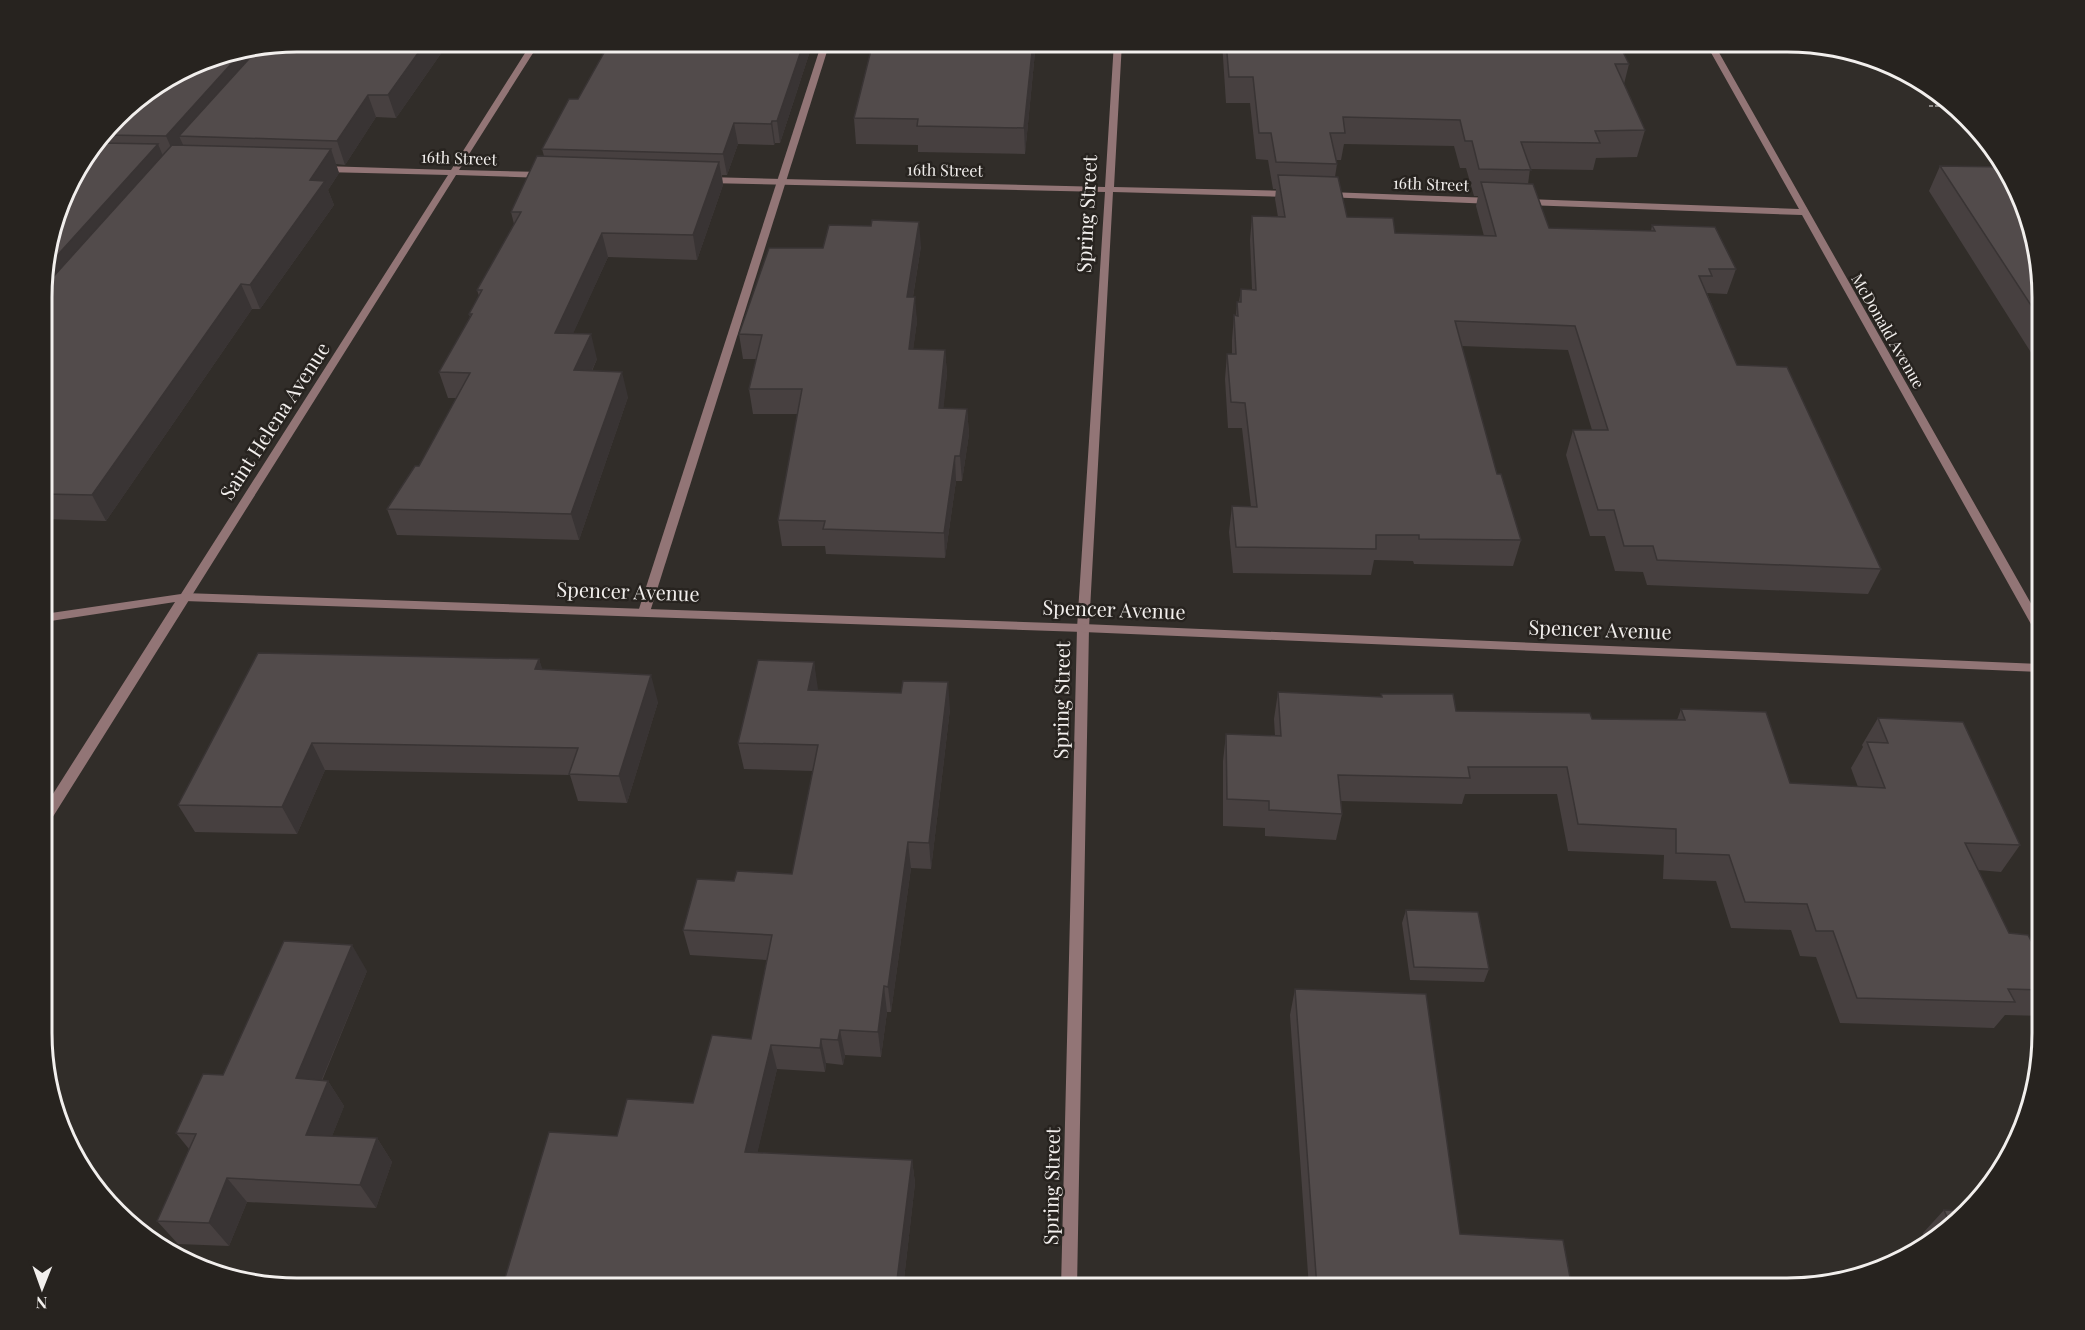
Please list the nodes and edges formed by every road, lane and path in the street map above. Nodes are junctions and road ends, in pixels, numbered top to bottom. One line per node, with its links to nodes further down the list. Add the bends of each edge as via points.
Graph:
1 (530, 52): 8 (street, Saint Helena Avenue)
2 (823, 52): 11 (street)
3 (1117, 52): 12 (street, Spring Street)
4 (1715, 52): 17 (street, McDonald Avenue)
5 (1929, 106): 6 (path)
6 (1941, 106)
7 (316, 169): 8 (street, 16th Street)
8 (455, 173): 9 (street, 16th Street); 18 (street, Saint Helena Avenue)
9 (548, 176)
10 (699, 180): 11 (street, 16th Street)
11 (780, 182): 12 (street, 16th Street); 19 (street)
12 (1108, 188): 13 (street, 16th Street); 22 (street, Spring Street)
13 (1300, 194)
14 (1312, 195): 15 (street, 16th Street)
15 (1504, 201)
16 (1516, 202): 17 (street)
17 (1803, 212): 20 (street, McDonald Avenue)
18 (184, 597): 19 (street, Spencer Avenue); 21 (street, Spencer Avenue); 24 (street, Saint Helena Avenue)
19 (644, 612): 22 (street, Spencer Avenue)
20 (2032, 615)
21 (52, 617)
22 (1083, 628): 23 (street, Spencer Avenue); 25 (street, Spring Street)
23 (2032, 668)
24 (52, 806)
25 (1069, 1278)

